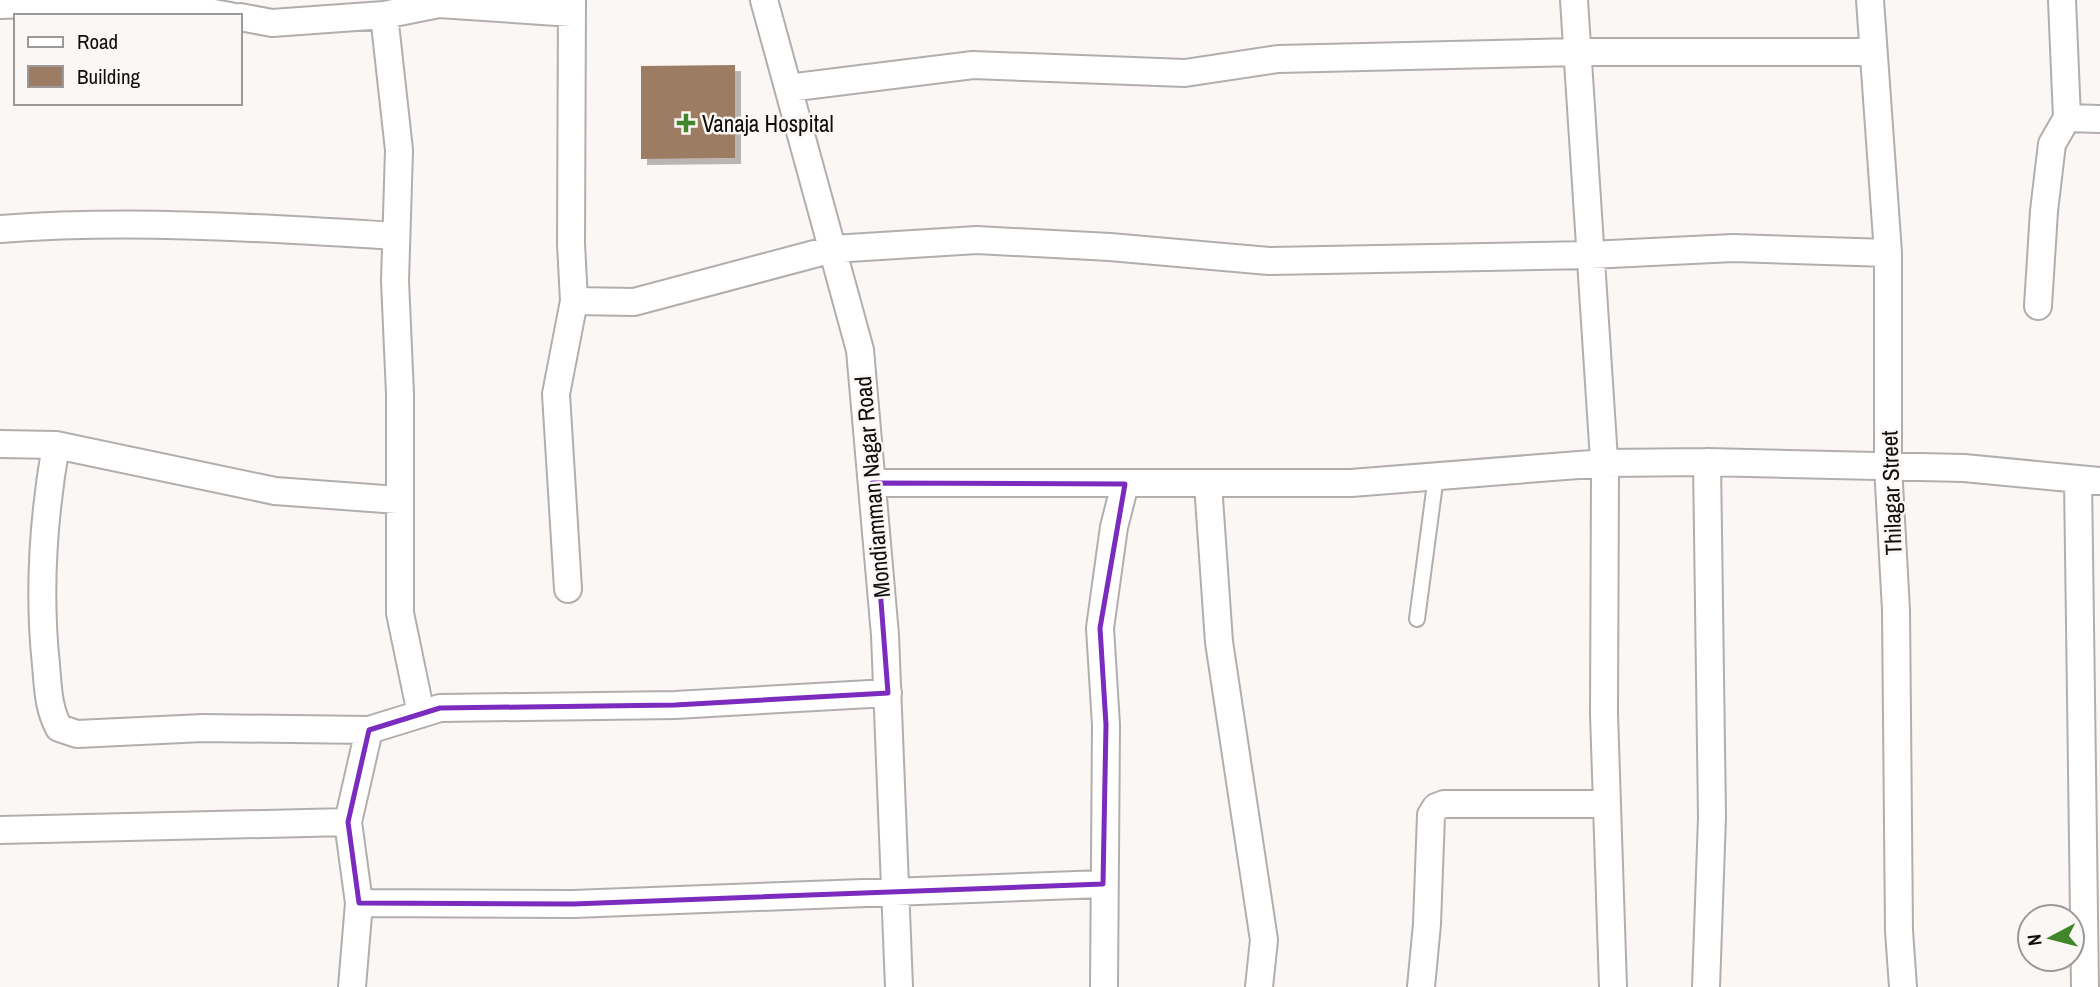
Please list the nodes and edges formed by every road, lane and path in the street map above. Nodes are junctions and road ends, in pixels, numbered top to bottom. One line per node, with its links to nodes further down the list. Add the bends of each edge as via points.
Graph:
1 (764, 0): 12 (street, Mondiamman Nagar Road)
2 (1574, 0): 10 (street)
3 (1870, 0): 11 (street, Thilagar Street)
4 (2062, 0): 13 (street)
5 (0, 5): 7 (street, via 141,0)
6 (572, 7): 8 (street, via 439,4); 20 (street)
7 (219, 14)
8 (384, 15): 9 (street, via 272,23); 16 (street, via 399,150)
9 (242, 17)
10 (1577, 52): 11 (street); 12 (street, via 1279,59 1185,73 973,65); 19 (street)
11 (1871, 52): 18 (street, Thilagar Street)
12 (789, 88): 17 (street, Mondiamman Nagar Road)
13 (2067, 118): 14 (street); 21 (street, via 2052,144)
14 (2100, 119)
15 (0, 229): 16 (street, via 189,223)
16 (396, 236): 32 (street)
17 (833, 249): 19 (street, via 977,240 1269,261); 20 (street, via 634,302); 29 (street, Mondiamman Nagar Road, via 860,350)
18 (1888, 253): 19 (street, via 1733,248); 26 (street, Thilagar Street)
19 (1590, 255): 25 (street)
20 (574, 301): 33 (street, via 556,394)
21 (2038, 306)
22 (0, 444): 23 (street)
23 (57, 446): 32 (street, via 275,491); 37 (street, via 45,516 41,611 51,712 59,727 77,734 203,728)
24 (1707, 462): 25 (street); 26 (street); 50 (street, via 1712,817)
25 (1604, 463): 27 (street); 38 (street)
26 (1888, 466): 28 (street); 51 (street, Thilagar Street, via 1896,610)
27 (1436, 476): 31 (street); 34 (lane)
28 (2089, 480): 52 (street)
29 (872, 483): 30 (street); 35 (street, Mondiamman Nagar Road)
30 (1125, 484): 31 (street); 41 (street, via 1100,628 1106,725)
31 (1208, 484): 47 (street, via 1219,642 1264,940)
32 (398, 500): 36 (street, via 400,613)
33 (568, 589)
34 (1417, 619)
35 (888, 692): 36 (street, via 675,705 440,708); 42 (street, Mondiamman Nagar Road)
36 (421, 714): 37 (street)
37 (369, 730): 39 (street)
38 (1607, 804): 48 (street, via 1436,807 1431,815); 49 (street)
39 (348, 822): 40 (street); 43 (street)
40 (0, 830)
41 (1103, 884): 42 (street); 46 (street)
42 (896, 893): 43 (street, via 573,904); 45 (street, Mondiamman Nagar Road)
43 (359, 903): 44 (street)
44 (352, 987)
45 (900, 987)
46 (1104, 987)
47 (1259, 987)
48 (1420, 987)
49 (1613, 987)
50 (1706, 987)
51 (1903, 987)
52 (2085, 987)

